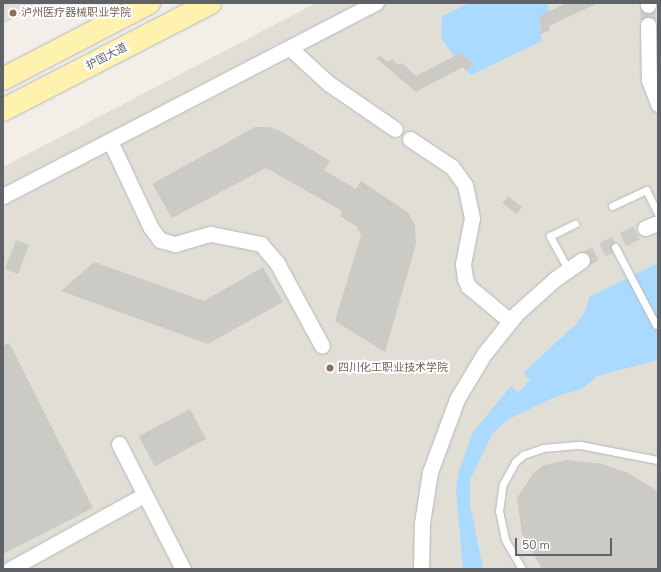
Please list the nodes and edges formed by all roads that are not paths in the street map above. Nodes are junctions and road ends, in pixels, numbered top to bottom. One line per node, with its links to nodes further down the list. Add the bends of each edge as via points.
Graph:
1 (149, 3): 6 (main road)
2 (210, 3): 8 (main road, 护国大道)
3 (376, 3): 5 (street)
4 (648, 25): 7 (street, via 649,80)
5 (290, 48): 9 (street, via 328,83); 11 (street)
6 (3, 79)
7 (658, 104)
8 (3, 110)
9 (395, 129)
10 (410, 139): 19 (street, via 452,168 465,185 472,218 463,264 464,279 468,286)
11 (110, 141): 12 (street); 21 (street, via 151,228 160,240 175,244 211,234 261,244 277,263)
12 (3, 196)
13 (612, 206): 14 (lane, via 646,190)
14 (658, 214)
15 (575, 224): 18 (lane, via 550,236)
16 (615, 247): 20 (lane)
17 (582, 260): 18 (street)
18 (568, 269): 19 (street)
19 (510, 321): 27 (street, via 470,376 440,441 425,498)
20 (656, 325)
21 (322, 346)
22 (119, 444): 24 (street)
23 (658, 460): 28 (lane, via 580,445 543,448 523,455 515,462 503,484 498,511 505,539)
24 (144, 495): 25 (street); 26 (street)
25 (10, 569)
26 (183, 569)
27 (421, 569)
28 (522, 569)

